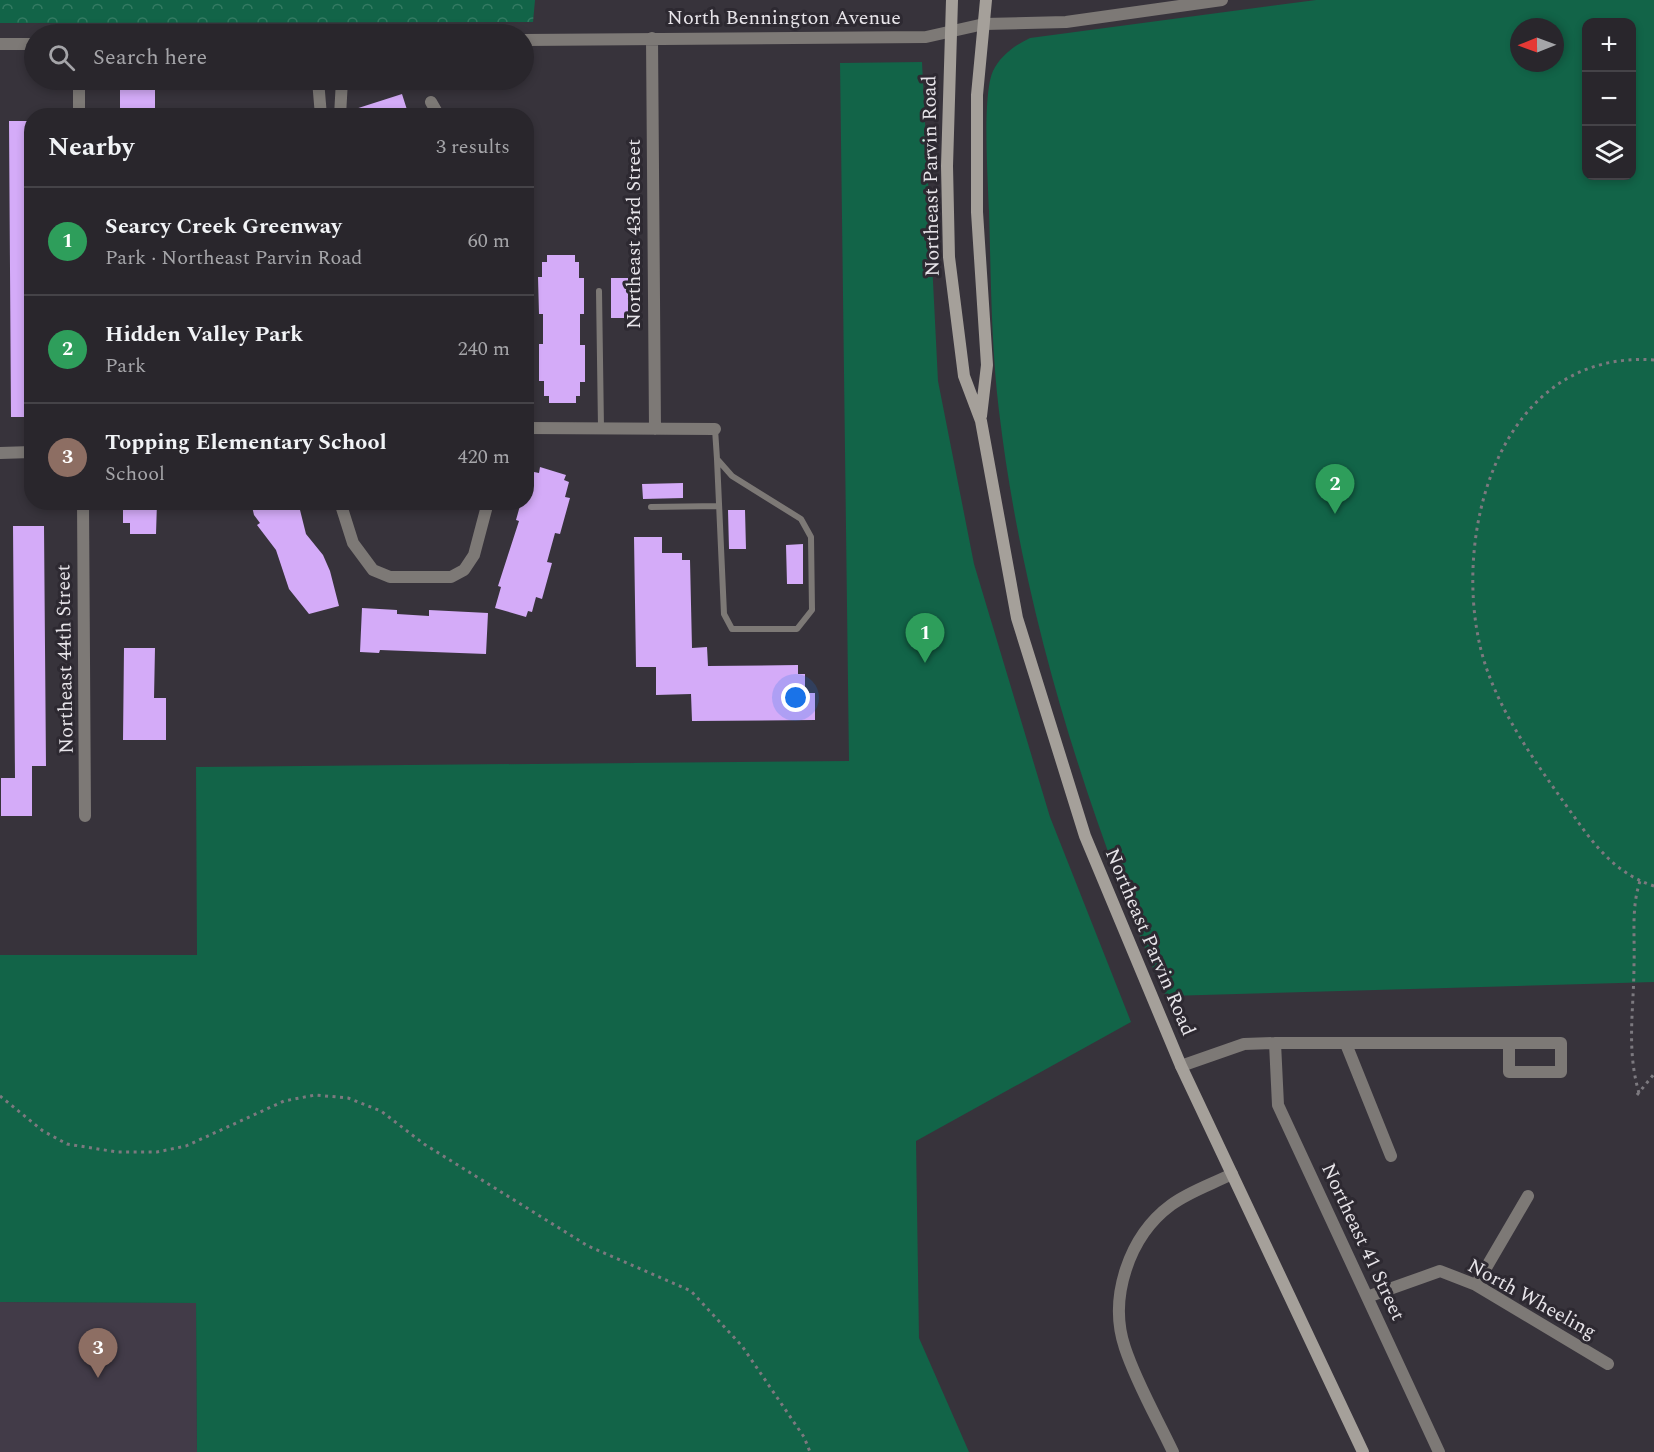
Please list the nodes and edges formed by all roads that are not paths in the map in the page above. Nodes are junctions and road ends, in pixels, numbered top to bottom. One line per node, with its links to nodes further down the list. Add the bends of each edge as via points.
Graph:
1 (952, 0): 5 (main road, Northeast Parvin Road)
2 (986, 0): 4 (main road, Northeast Parvin Road)
3 (1222, 0): 4 (street, North Bennington Avenue, via 1066,22)
4 (984, 24): 5 (street, North Bennington Avenue); 19 (main road, Northeast Parvin Road, via 977,95 977,212 987,365)
5 (950, 32): 6 (street, North Bennington Avenue, via 926,37); 19 (main road, Northeast Parvin Road, via 949,257 964,376)
6 (652, 38): 7 (street, North Bennington Avenue); 22 (street, Northeast 43rd Street)
7 (534, 40)
8 (0, 44): 9 (street)
9 (24, 44)
10 (78, 90): 14 (street)
11 (319, 90): 15 (street)
12 (341, 90): 16 (street)
13 (431, 102): 17 (street)
14 (79, 108)
15 (320, 108)
16 (340, 108)
17 (434, 108)
18 (599, 291): 21 (lane)
19 (981, 420): 36 (main road, Northeast Parvin Road, via 1017,618 1074,803)
20 (534, 428): 21 (street)
21 (601, 429): 22 (street)
22 (656, 429): 23 (street)
23 (715, 429): 26 (lane)
24 (24, 452): 25 (street)
25 (0, 453)
26 (717, 459): 27 (lane); 27 (lane, via 732,476 801,519 811,537 812,610 797,629 732,629 724,614)
27 (719, 506): 28 (lane)
28 (651, 507)
29 (83, 510): 32 (street, Northeast 44th Street)
30 (343, 510): 31 (street, via 353,543 373,570 390,577 451,577 464,570 474,555)
31 (486, 510)
32 (86, 816)
33 (1275, 1043): 34 (street); 36 (street, via 1244,1044); 41 (street, Northeast 41 Street, via 1278,1105)
34 (1346, 1044): 35 (street); 37 (street)
35 (1509, 1044): 35 (street, via 1509,1072 1561,1072 1561,1044)
36 (1181, 1066): 38 (main road, Northeast Parvin Road)
37 (1391, 1156)
38 (1232, 1174): 43 (street, via 1173,1203 1154,1219 1133,1251 1119,1297 1125,1348); 44 (main road, Northeast Parvin Road)
39 (1528, 1196): 40 (street)
40 (1476, 1285): 41 (street, North Wheeling, via 1440,1272); 42 (street, North Wheeling)
41 (1367, 1297): 45 (street, Northeast 41 Street)
42 (1608, 1364)
43 (1173, 1452)
44 (1363, 1452)
45 (1439, 1452)

